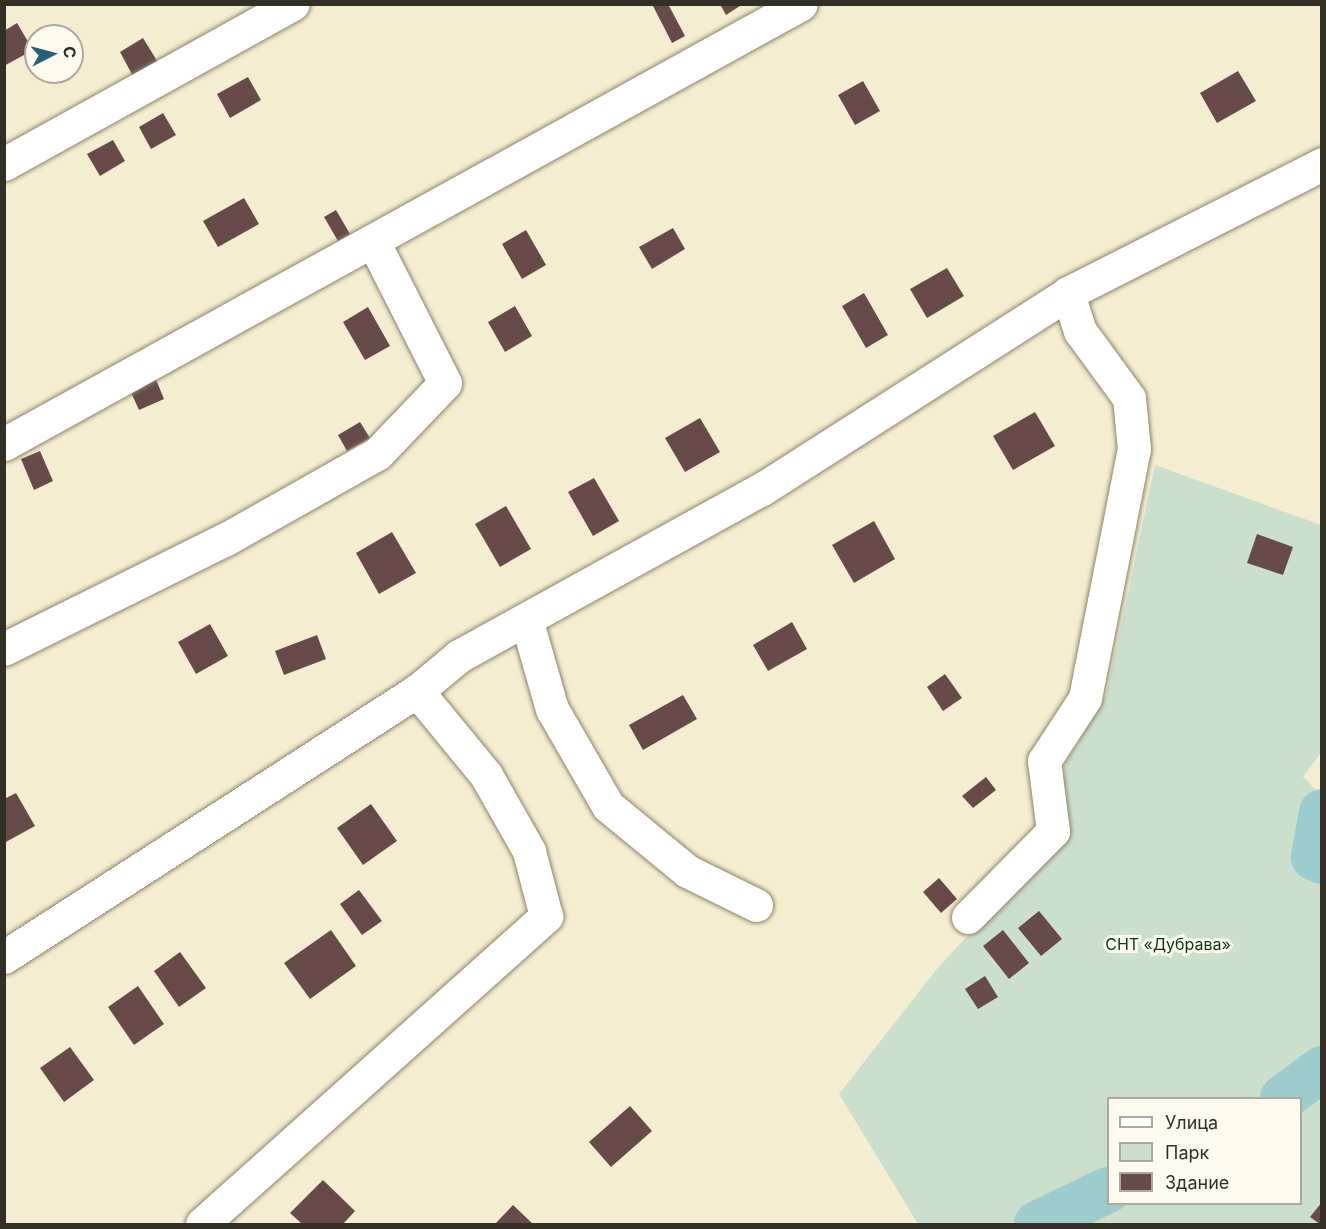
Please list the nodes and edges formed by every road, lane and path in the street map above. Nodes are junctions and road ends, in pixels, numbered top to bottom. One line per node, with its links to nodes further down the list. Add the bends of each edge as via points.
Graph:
1 (293, 4): 3 (street)
2 (801, 4): 5 (street)
3 (4, 164)
4 (1322, 164): 6 (street)
5 (373, 241): 7 (street); 9 (street, via 444,383 377,454 226,539)
6 (1068, 293): 8 (street, via 762,489); 12 (street, via 1080,332 1129,398 1134,449 1084,698 1044,761 1053,831)
7 (4, 444)
8 (527, 622): 10 (street, via 459,656); 11 (street, via 552,709 608,806 687,871)
9 (4, 649)
10 (417, 691): 13 (street); 14 (street, via 486,775 529,851 546,916)
11 (756, 905)
12 (968, 917)
13 (4, 957)
14 (202, 1224)

